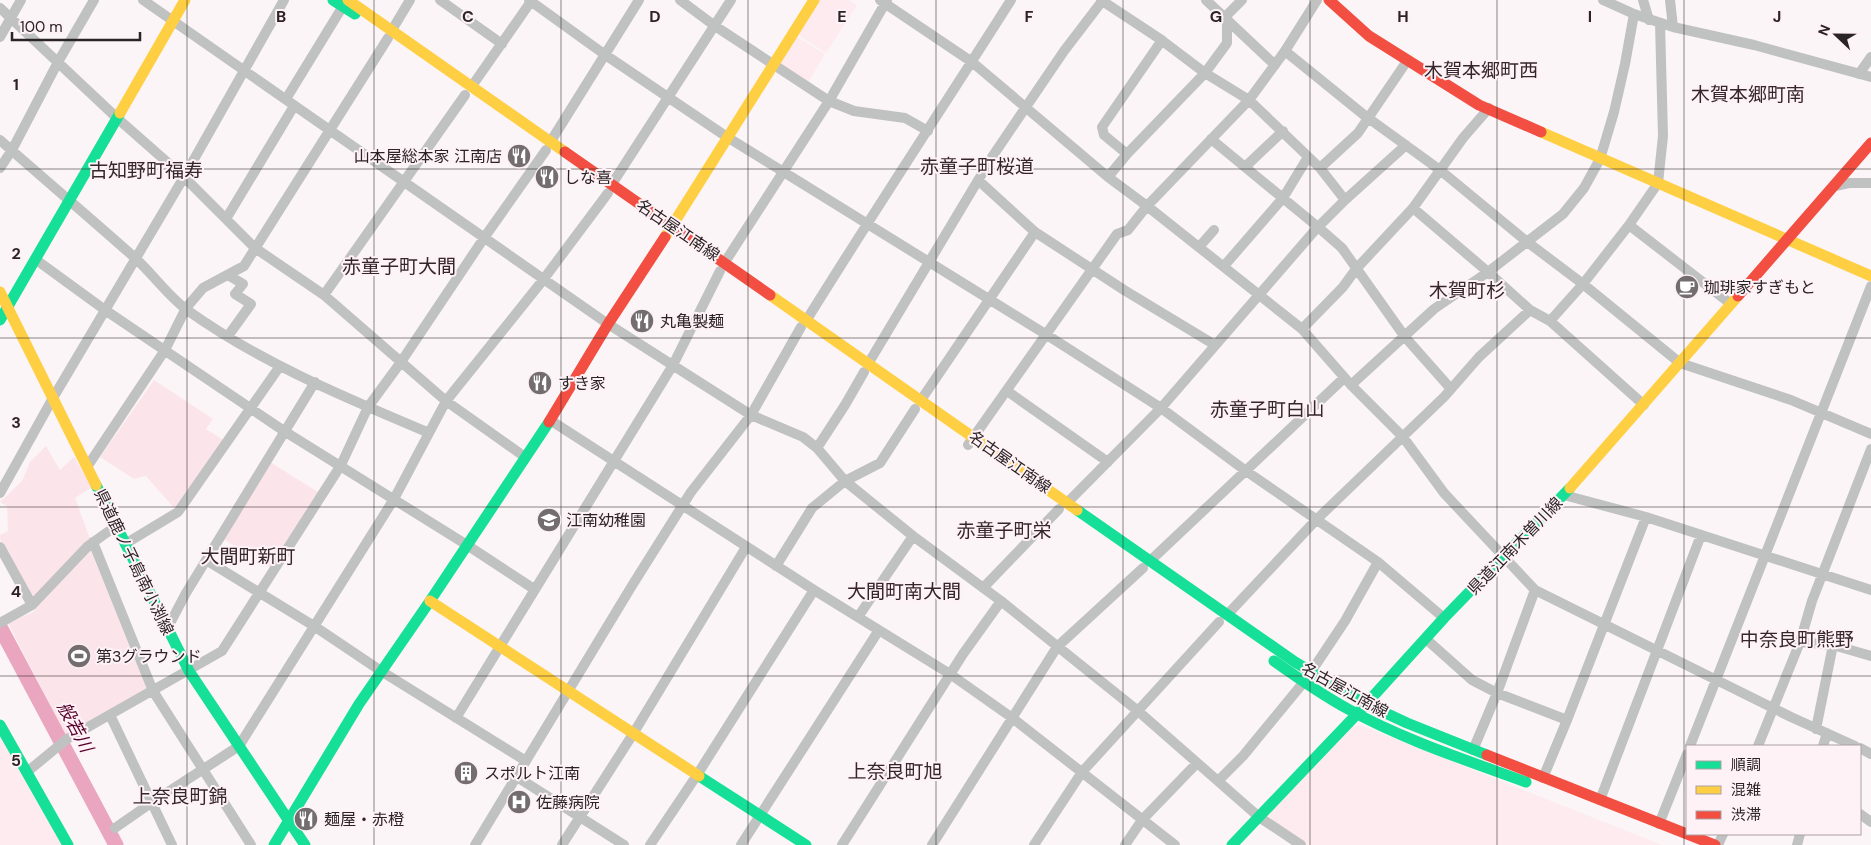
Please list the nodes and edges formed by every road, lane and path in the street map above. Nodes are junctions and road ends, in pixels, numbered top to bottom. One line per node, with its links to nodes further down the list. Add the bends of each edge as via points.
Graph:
1 (21, 0): 26 (street)
2 (94, 0): 41 (street)
3 (143, 0): 29 (street)
4 (185, 0): 29 (main road)
5 (284, 0): 45 (street)
6 (410, 0): 33 (street)
7 (440, 0): 36 (street)
8 (531, 0): 36 (street); 38 (street)
9 (639, 0): 38 (street)
10 (680, 0): 31 (street)
11 (731, 0): 31 (street)
12 (814, 0): 43 (main road)
13 (1011, 0): 42 (street)
14 (1102, 0): 35 (street); 54 (street)
15 (1206, 0): 27 (street)
16 (1242, 0): 27 (street)
17 (1317, 0): 37 (street)
18 (1329, 0): 40 (main road, via 1369,36)
19 (1603, 0): 25 (street)
20 (1643, 0): 28 (street)
21 (1670, 0): 32 (street)
22 (884, 1): 42 (street); 52 (street)
23 (342, 2): 33 (main road, 名古屋江南線); 53 (street)
24 (0, 8): 26 (street)
25 (1634, 14): 28 (street); 70 (street, via 1625,64)
26 (11, 18): 34 (street); 41 (street)
27 (1227, 18): 44 (street); 46 (street, via 1227,43)
28 (1650, 20): 30 (street)
29 (173, 21): 45 (street); 56 (main road)
30 (1660, 23): 32 (street); 80 (street, via 1663,136)
31 (715, 26): 43 (street); 50 (street)
32 (1673, 27): 47 (street)
33 (390, 34): 49 (main road, 名古屋江南線); 58 (street)
34 (0, 37)
35 (1162, 40): 46 (street); 68 (street, via 1102,127 1104,135)
36 (502, 44): 49 (street)
37 (1285, 51): 44 (street); 57 (street)
38 (604, 54): 50 (street); 65 (street)
39 (1871, 57): 47 (street)
40 (1407, 61): 55 (main road); 57 (street)
41 (58, 62): 56 (street); 67 (street)
42 (972, 62): 54 (street); 59 (street)
43 (773, 64): 52 (street); 61 (main road)
44 (1275, 64): 51 (street)
45 (243, 70): 53 (street); 76 (street)
46 (1205, 73): 51 (street); 68 (street)
47 (1859, 74): 48 (street)
48 (1871, 77)
49 (469, 90): 65 (main road, 名古屋江南線); 79 (street)
50 (668, 98): 61 (street); 83 (street)
51 (1249, 100): 60 (street); 62 (street)
52 (829, 101): 59 (street, via 854,111 905,118); 75 (street)
53 (290, 102): 58 (street); 89 (street)
54 (1026, 108): 77 (street); 78 (street)
55 (1489, 108): 70 (main road); 74 (street)
56 (117, 118): 76 (street); 86 (main road)
57 (1368, 118): 66 (street); 73 (street, via 1358,133)
58 (330, 131): 79 (street); 100 (street)
59 (928, 131): 90 (street)
60 (1283, 131): 69 (street); 71 (street)
61 (727, 137): 75 (street); 93 (main road)
62 (1211, 139): 71 (street); 87 (street)
63 (0, 140): 67 (street)
64 (1871, 143): 82 (main road, 県道江南木曽川線)
65 (548, 145): 83 (main road, 名古屋江南線); 96 (street)
66 (1406, 145): 74 (street); 85 (street)
67 (12, 150): 72 (street); 86 (street)
68 (1127, 154): 77 (street)
69 (1308, 156): 73 (street); 84 (street)
70 (1600, 159): 80 (main road); 98 (street, via 1584,188 1563,214)
71 (1246, 167): 84 (street)
72 (0, 168)
73 (1320, 168): 85 (street)
74 (1440, 170): 88 (street); 98 (street)
75 (783, 173): 90 (street); 104 (street)
76 (184, 177): 89 (street); 101 (street)
77 (1108, 177): 87 (street)
78 (978, 180): 95 (street); 103 (street)
79 (404, 182): 96 (street); 115 (street)
80 (1658, 183): 91 (street); 97 (main road)
81 (1871, 183): 82 (street)
82 (1835, 186): 97 (main road, 県道江南木曽川線)
83 (610, 189): 93 (main road, 名古屋江南線); 111 (street)
84 (1283, 198): 92 (street); 105 (street)
85 (1345, 200): 92 (street)
86 (69, 201): 101 (street); 102 (main road)
87 (1147, 206): 99 (street); 106 (street, via 1128,230 1117,234)
88 (1413, 208): 107 (street); 108 (street)
89 (226, 219): 100 (street)
90 (866, 224): 103 (street); 126 (street)
91 (1630, 225): 112 (street); 118 (street)
92 (1318, 227): 107 (street, via 1342,248); 116 (street)
93 (669, 230): 104 (main road, 名古屋江南線); 125 (main road)
94 (1214, 230): 99 (street)
95 (1035, 232): 106 (street); 117 (street)
96 (484, 238): 111 (street); 133 (street)
97 (1788, 238): 110 (main road); 118 (main road, 県道江南木曽川線)
98 (1526, 241): 108 (street); 112 (street)
99 (1199, 247): 105 (street)
100 (255, 248): 109 (street, via 244,266); 115 (street)
101 (135, 258): 120 (street); 121 (street)
102 (35, 259): 119 (main road); 121 (street)
103 (930, 263): 117 (street); 137 (street)
104 (722, 266): 126 (main road, 名古屋江南線); 135 (street)
105 (1224, 266): 116 (street)
106 (1092, 269): 128 (street); 131 (street)
107 (1356, 269): 127 (street, via 1344,287); 130 (street)
108 (1488, 272): 122 (street); 130 (street, via 1434,309)
109 (228, 275): 120 (street, via 203,288); 129 (street, via 243,284 235,294 251,304)
110 (1871, 276)
111 (543, 280): 125 (street); 143 (street)
112 (1583, 284): 124 (street); 134 (street)
113 (1871, 286): 149 (street)
114 (0, 292): 119 (main road, 県道鹿ノ子島南小渕線)
115 (324, 295): 133 (street)
116 (1260, 295): 127 (street); 131 (street)
117 (988, 299): 128 (street); 144 (street)
118 (1731, 304): 134 (main road, 県道江南木曽川線)
119 (7, 308): 123 (main road); 142 (main road, 県道鹿ノ子島南小渕線)
120 (186, 308): 129 (street); 132 (street)
121 (105, 310): 132 (street); 142 (street)
122 (1530, 310): 124 (street); 140 (street)
123 (0, 320)
124 (1550, 321): 145 (street)
125 (608, 324): 135 (street); 151 (main road)
126 (804, 324): 137 (main road, 名古屋江南線); 150 (street)
127 (1302, 329): 138 (street)
128 (1047, 335): 141 (street); 148 (street)
129 (228, 336): 136 (street)
130 (1406, 337): 138 (street); 140 (street)
131 (1215, 344): 148 (street)
132 (165, 350): 147 (street); 163 (street)
133 (401, 362): 143 (street); 146 (street)
134 (1680, 363): 145 (main road, 県道江南木曽川線); 149 (street)
135 (673, 365): 150 (street); 160 (street)
136 (280, 366): 139 (street); 147 (street)
137 (866, 368): 144 (main road, 名古屋江南線); 157 (street)
138 (1347, 381): 155 (street); 164 (street)
139 (315, 382): 146 (street); 152 (street)
140 (1451, 389): 155 (street)
141 (1007, 391): 156 (street); 161 (street)
142 (53, 398): 163 (main road, 県道鹿ノ子島南小渕線); 166 (street)
143 (446, 401): 153 (street); 159 (street)
144 (918, 404): 156 (main road, 名古屋江南線); 165 (street, via 880,462)
145 (1644, 405): 167 (main road, 県道江南木曽川線)
146 (368, 407): 153 (street); 162 (street)
147 (251, 408): 152 (street); 177 (street, via 178,512)
148 (1161, 408): 161 (street); 164 (street)
149 (1820, 412): 154 (street); 181 (street)
150 (751, 415): 157 (street, via 803,437); 169 (street)
151 (550, 420): 159 (main road); 160 (street)
152 (284, 431): 162 (street); 183 (street)
153 (429, 433): 168 (street)
154 (1871, 434)
155 (1402, 437): 172 (street); 182 (street, via 1444,493)
156 (971, 441): 170 (main road, 名古屋江南線)
157 (817, 448): 165 (street)
158 (1871, 450): 187 (street)
159 (526, 457): 178 (main road)
160 (613, 462): 169 (street); 189 (street)
161 (1108, 462): 170 (street)
162 (340, 465): 168 (street); 193 (street)
163 (87, 467): 173 (main road, 県道鹿ノ子島南小渕線)
164 (1246, 471): 172 (street); 185 (street)
165 (845, 481): 175 (street); 186 (street, via 812,508)
166 (0, 493)
167 (1564, 495): 171 (street); 182 (main road, 県道江南木曽川線)
168 (394, 499): 178 (street); 202 (street)
169 (683, 505): 180 (street); 219 (street)
170 (1063, 506): 185 (main road, 名古屋江南線); 188 (street)
171 (1646, 517): 174 (street); 201 (street)
172 (1316, 520): 184 (street); 199 (street)
173 (116, 526): 176 (street); 177 (main road, 県道鹿ノ子島南小渕線)
174 (1701, 535): 181 (street); 210 (street)
175 (913, 536): 188 (street); 197 (street)
176 (93, 542): 196 (street); 218 (street)
177 (125, 544): 203 (main road, 県道鹿ノ子島南小渕線)
178 (467, 545): 189 (street); 194 (main road)
179 (0, 547): 196 (street)
180 (746, 547): 186 (street); 232 (street)
181 (1764, 556): 187 (street); 216 (street)
182 (1504, 558): 191 (street); 198 (main road, 県道江南木曽川線)
183 (206, 560): 193 (street); 203 (street)
184 (1378, 562): 198 (street); 214 (street, via 1345,621)
185 (1146, 565): 199 (main road, 名古屋江南線); 209 (street)
186 (776, 566): 190 (street)
187 (1823, 575): 192 (street); 206 (street)
188 (982, 588): 195 (street)
189 (534, 589): 208 (street)
190 (814, 590): 197 (street); 245 (street)
191 (1535, 590): 201 (street); 220 (street)
192 (1871, 590)
193 (259, 593): 202 (street); 213 (street, via 222,651)
194 (430, 601): 208 (main road); 212 (main road)
195 (1002, 601): 209 (street); 215 (street)
196 (32, 605): 200 (street)
197 (858, 616): 204 (street)
198 (1444, 618): 205 (main road, 県道江南木曽川線)
199 (1223, 619): 214 (main road, 名古屋江南線); 217 (main road, 名古屋江南線); 223 (street)
200 (1, 622)
201 (1604, 624): 210 (street); 228 (street)
202 (314, 626): 212 (street); 237 (street)
203 (167, 629): 213 (main road, 県道鹿ノ子島南小渕線)
204 (879, 630): 215 (street); 252 (street)
205 (1426, 639): 220 (street, via 1472,680); 221 (main road, 県道江南木曽川線)
206 (1800, 642): 207 (street); 222 (street)
207 (1833, 645): 211 (street); 230 (street)
208 (500, 646): 219 (main road); 227 (street)
209 (1057, 646): 223 (street); 226 (street)
210 (1657, 650): 216 (street); 249 (street)
211 (1871, 656)
212 (381, 670): 227 (street); 254 (main road)
213 (189, 671): 218 (street); 237 (main road, 県道鹿ノ子島南小渕線)
214 (1311, 672): 221 (main road, 名古屋江南線)
215 (950, 674): 226 (street); 271 (street)
216 (1716, 680): 222 (street); 233 (street)
217 (1304, 683): 224 (main road, 名古屋江南線); 248 (street)
218 (153, 691): 225 (street); 242 (street)
219 (568, 692): 232 (main road); 240 (street)
220 (1497, 693): 228 (street); 238 (street)
221 (1364, 703): 224 (main road, 県道江南木曽川線); 238 (main road, 名古屋江南線)
222 (1772, 708): 230 (street); 234 (street)
223 (1138, 711): 241 (street); 244 (street)
224 (1357, 714): 253 (main road, 県道江南木曽川線); 278 (main road, 名古屋江南線, via 1466,761)
225 (110, 715): 243 (street, via 64,742); 250 (street)
226 (1011, 717): 244 (street); 272 (street)
227 (456, 718): 240 (street)
228 (1567, 720): 247 (street)
229 (0, 725): 243 (main road)
230 (1816, 729): 231 (street)
231 (1826, 733): 235 (street); 236 (street)
232 (633, 734): 245 (main road); 251 (street)
233 (1690, 745)
234 (1758, 745)
235 (1823, 745)
236 (1853, 745)
237 (239, 746): 242 (street); 254 (main road, 県道鹿ノ子島南小渕線)
238 (1473, 750): 247 (main road, 名古屋江南線)
239 (1686, 757): 256 (street)
240 (526, 761): 246 (street)
241 (1197, 763): 248 (street); 255 (street)
242 (204, 769): 250 (street); 262 (street)
243 (27, 772): 260 (main road)
244 (1082, 772): 255 (street); 273 (street)
245 (697, 775): 252 (main road); 268 (street)
246 (517, 777): 251 (street); 265 (street)
247 (1543, 778): 249 (main road, 名古屋江南線)
248 (1218, 781): 253 (street)
249 (1600, 800): 256 (main road, 名古屋江南線)
250 (151, 803): 257 (street); 261 (street)
251 (580, 816): 266 (street); 267 (street)
252 (760, 816): 269 (street); 270 (main road)
253 (1259, 817): 276 (main road, 県道江南木曽川線); 277 (street)
254 (289, 820): 263 (main road); 264 (main road, 県道鹿ノ子島南小渕線)
255 (1142, 820): 274 (street); 275 (street)
256 (1660, 824): 258 (main road, 名古屋江南線)
257 (115, 828)
258 (1686, 834)
259 (1690, 835): 279 (main road, 名古屋江南線)
260 (68, 845)
261 (172, 845)
262 (251, 845)
263 (274, 845)
264 (305, 845)
265 (475, 845)
266 (562, 845)
267 (624, 845)
268 (650, 845)
269 (741, 845)
270 (806, 845)
271 (842, 845)
272 (932, 845)
273 (1034, 845)
274 (1125, 845)
275 (1175, 845)
276 (1232, 845)
277 (1301, 845)
278 (1686, 845)
279 (1717, 845)

